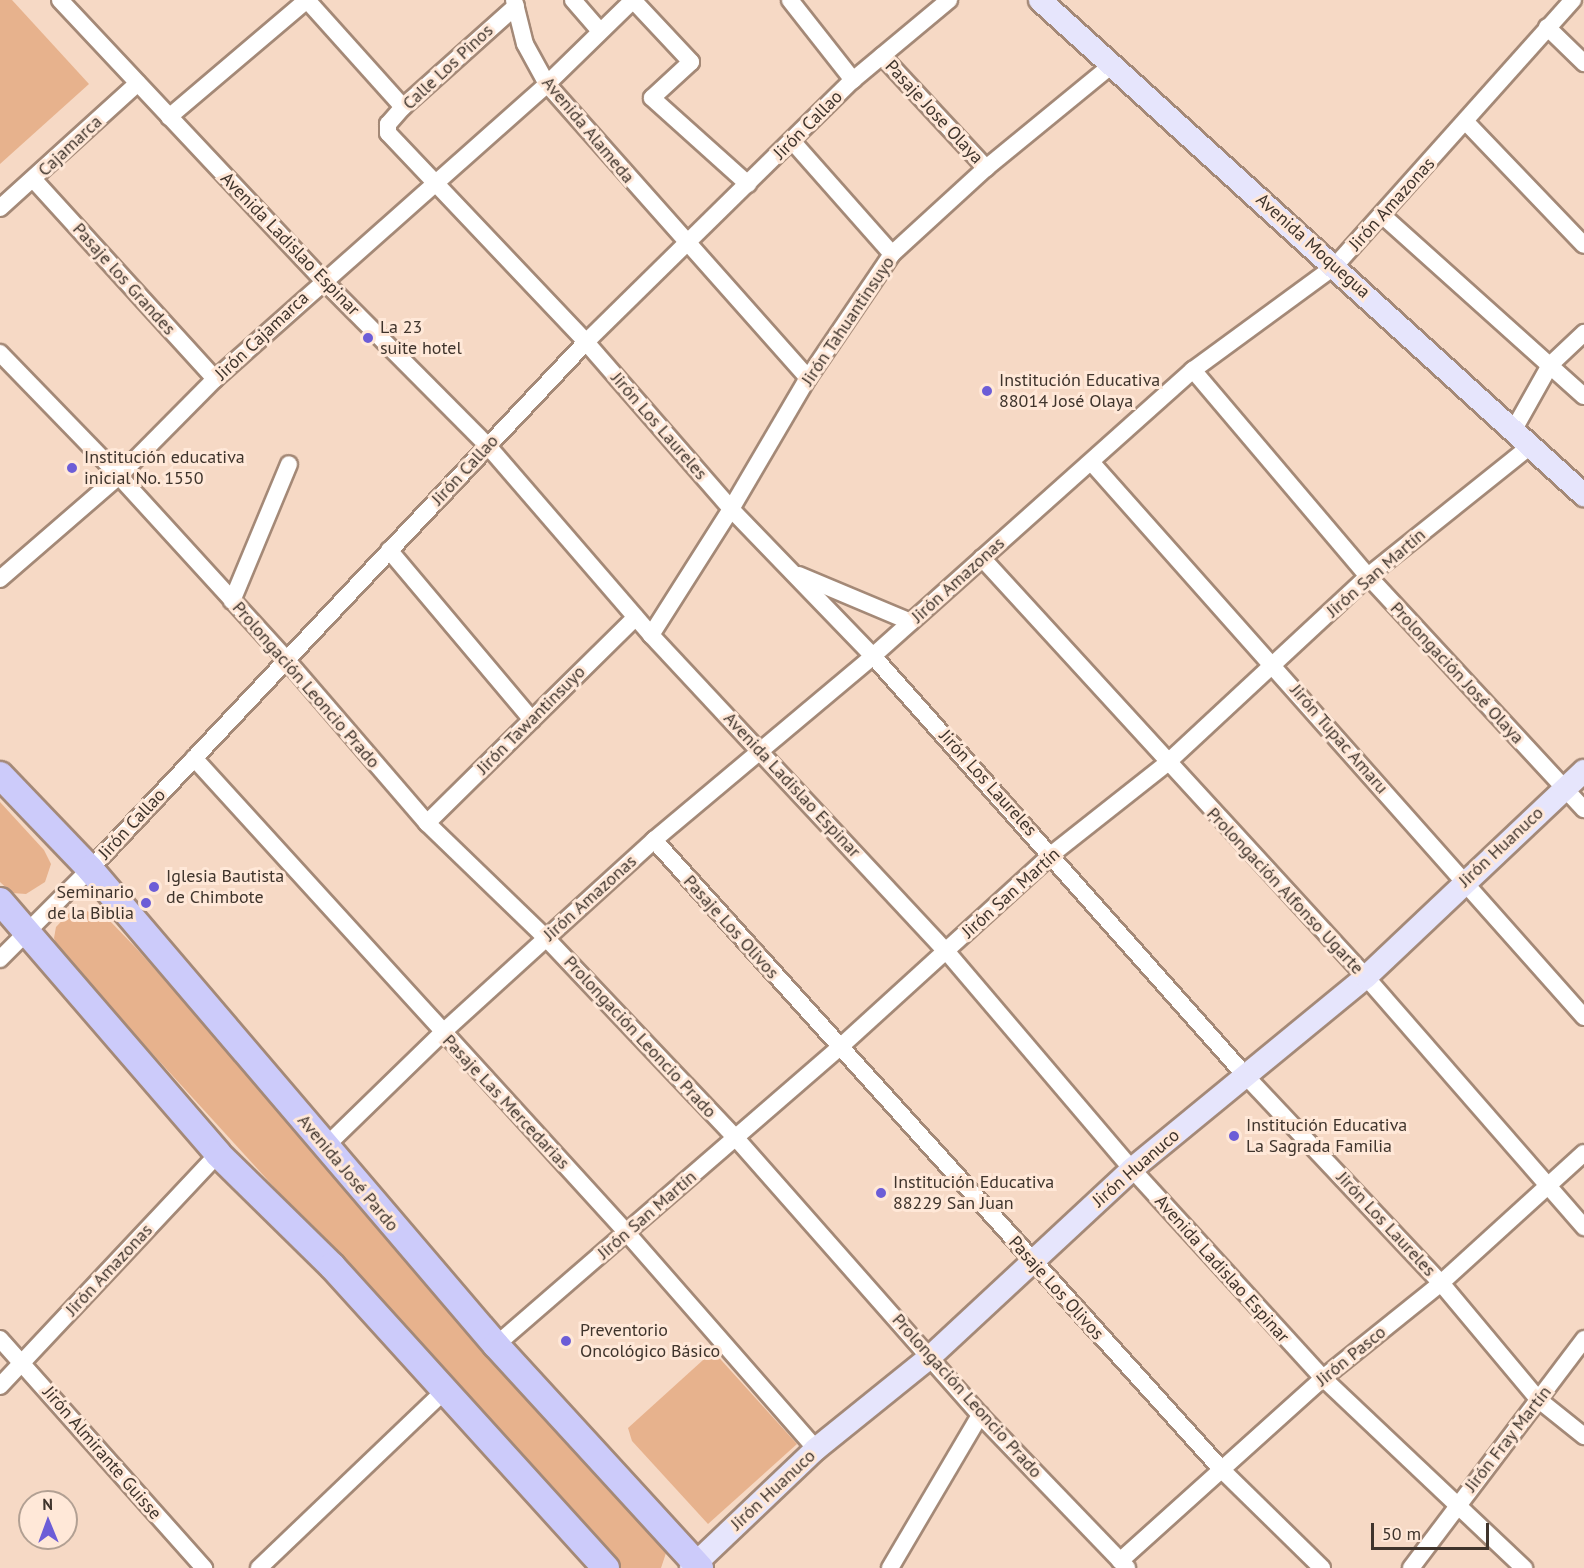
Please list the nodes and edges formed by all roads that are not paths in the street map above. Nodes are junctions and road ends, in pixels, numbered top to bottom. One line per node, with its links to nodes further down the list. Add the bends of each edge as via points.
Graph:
1 (307, 0): 18 (street); 19 (street)
2 (573, 0): 11 (street)
3 (633, 0): 11 (street, Jirón Cajamarca); 26 (street, via 691,62 652,98)
4 (790, 0): 15 (street)
5 (950, 0): 12 (street, Jirón Callao)
6 (1040, 0): 14 (main road, Avenida Moquegua)
7 (1573, 0): 10 (street, Jirón Amazonas)
8 (62, 1): 16 (street, Avenida Ladislao Espinar)
9 (515, 3): 17 (street, Avenida Alameda, via 525,44); 18 (street, Calle Los Pinos)
10 (1547, 27): 13 (street); 20 (street, Jirón Amazonas)
11 (598, 30): 17 (street, Jirón Cajamarca)
12 (882, 56): 15 (street, Jirón Callao); 23 (street, Pasaje Jose Olaya)
13 (1584, 63)
14 (1113, 64): 23 (street, Jirón Tahuantinsuyo); 32 (main road, Avenida Moquegua)
15 (853, 80): 22 (street, Jirón Callao)
16 (138, 83): 19 (street, Avenida Ladislao Espinar); 24 (street, Cajamarca)
17 (547, 84): 25 (street, Jirón Cajamarca); 29 (street, Avenida Alameda)
18 (403, 107): 21 (street, Calle Los Pinos, via 388,124)
19 (170, 117): 33 (street, Avenida Ladislao Espinar)
20 (1466, 122): 28 (street, Jirón Amazonas); 30 (street)
21 (388, 133): 25 (street, Jirón Los Laureles)
22 (793, 142): 26 (street, Jirón Callao); 31 (street)
23 (986, 168): 31 (street, Jirón Tahuantinsuyo)
24 (34, 180): 27 (street, Cajamarca); 40 (street, Pasaje los Grandes)
25 (433, 183): 33 (street, Jirón Cajamarca); 35 (street, Jirón Los Laureles)
26 (747, 184): 29 (street, Jirón Callao)
27 (0, 208)
28 (1382, 215): 32 (street, Jirón Amazonas); 37 (street)
29 (687, 245): 35 (street, Jirón Callao); 39 (street, Avenida Alameda)
30 (1584, 245)
31 (892, 254): 39 (street, Jirón Tahuantinsuyo)
32 (1335, 266): 38 (street, Jirón Amazonas); 42 (main road, Avenida Moquegua)
33 (323, 280): 40 (street, Jirón Cajamarca); 43 (street, Avenida Ladislao Espinar)
34 (1584, 333): 37 (street)
35 (586, 342): 43 (street, Jirón Callao); 49 (street, Jirón Los Laureles)
36 (0, 353): 47 (street, Prolongación Leoncio Prado)
37 (1550, 365): 41 (street); 42 (street)
38 (1193, 370): 45 (street, Jirón Amazonas); 53 (street, Prolongación José Olaya)
39 (808, 378): 49 (street, Jirón Tahuantinsuyo)
40 (215, 379): 47 (street, Jirón Cajamarca)
41 (1584, 396)
42 (1513, 431): 44 (main road, Avenida Moquegua)
43 (488, 446): 50 (street, Jirón Callao); 56 (street, Avenida Ladislao Espinar)
44 (1530, 446): 48 (main road, Avenida Moquegua); 53 (street, Jirón San Martín)
45 (1092, 463): 51 (street, Jirón Amazonas); 61 (street, Jirón Tupac Amaru)
46 (289, 464): 55 (street)
47 (119, 476): 54 (street, Jirón Cajamarca); 55 (street, Prolongación Leoncio Prado)
48 (1584, 495)
49 (731, 509): 52 (street, Jirón Los Laureles); 58 (street, Jirón Tahuantinsuyo)
50 (389, 550): 60 (street, Jirón Callao); 62 (street)
51 (982, 558): 57 (street, Jirón Amazonas); 65 (street, Prolongación Alfonso Ugarte)
52 (792, 572): 57 (street); 59 (street, Jirón Los Laureles)
53 (1368, 576): 61 (street, Jirón San Martín); 68 (street, Prolongación José Olaya)
54 (0, 579)
55 (232, 601): 60 (street, Prolongación Leoncio Prado)
56 (636, 617): 58 (street, Avenida Ladislao Espinar); 62 (street, Jirón Tawantinsuyo)
57 (911, 622): 59 (street, Jirón Amazonas)
58 (651, 635): 63 (street, Avenida Ladislao Espinar)
59 (873, 656): 63 (street, Jirón Amazonas); 72 (street, Jirón Los Laureles)
60 (285, 658): 64 (street, Jirón Callao); 70 (street, Prolongación Leoncio Prado)
61 (1273, 665): 65 (street, Jirón San Martín); 74 (street, Jirón Tupac Amaru)
62 (532, 720): 70 (street, Jirón Tawantinsuyo)
63 (760, 750): 71 (street, Jirón Amazonas); 78 (street, Avenida Ladislao Espinar)
64 (194, 758): 73 (street, Jirón Callao); 82 (street, Pasaje Las Mercedarias)
65 (1166, 764): 72 (street, Jirón San Martín); 80 (street, Prolongación Alfonso Ugarte)
66 (1584, 771): 68 (main road, Jirón Huanuco)
67 (0, 775): 73 (main road, Avenida José Pardo)
68 (1565, 788): 69 (street, Prolongación José Olaya); 74 (main road, Jirón Huanuco)
69 (1584, 809)
70 (427, 823): 77 (street, Prolongación Leoncio Prado)
71 (654, 840): 77 (street, Jirón Amazonas); 83 (street, Pasaje Los Olivos)
72 (1052, 854): 78 (street, Jirón San Martín); 84 (street, Jirón Los Laureles)
73 (90, 868): 76 (street, Jirón Callao); 86 (main road, Avenida José Pardo)
74 (1464, 881): 80 (main road, Jirón Huanuco); 81 (street, Jirón Tupac Amaru)
75 (0, 901): 76 (main road)
76 (29, 931): 79 (street, Jirón Callao); 87 (main road)
77 (546, 938): 82 (street, Jirón Amazonas); 85 (street, Prolongación Leoncio Prado)
78 (946, 952): 83 (street, Jirón San Martín); 89 (street, Avenida Ladislao Espinar)
79 (0, 959)
80 (1366, 977): 84 (main road, Jirón Huanuco); 90 (street, Prolongación Alfonso Ugarte)
81 (1584, 1017)
82 (442, 1033): 86 (street, Jirón Amazonas); 92 (street, Pasaje Las Mercedarias)
83 (839, 1048): 85 (street, Jirón San Martín); 93 (street, Pasaje Los Olivos)
84 (1244, 1074): 89 (main road, Jirón Huanuco); 94 (street, Jirón Los Laureles)
85 (735, 1137): 92 (street, Jirón San Martín); 98 (street, Prolongación Leoncio Prado)
86 (326, 1146): 97 (main road, Avenida José Pardo)
87 (218, 1154): 99 (street, Jirón Amazonas); 102 (main road, via 332,1266)
88 (1584, 1154): 90 (street, Jirón Pasco)
89 (1132, 1169): 93 (main road, Jirón Huanuco); 100 (street, Avenida Ladislao Espinar)
90 (1547, 1186): 91 (street, Prolongación Alfonso Ugarte); 94 (street, Jirón Pasco)
91 (1584, 1227)
92 (627, 1233): 97 (street, Jirón San Martín); 106 (street, Pasaje Las Mercedarias)
93 (1033, 1262): 98 (main road, Jirón Huanuco); 107 (street, Pasaje Los Olivos)
94 (1441, 1283): 100 (street, Jirón Pasco); 103 (street, Jirón Los Laureles)
95 (0, 1339): 99 (street, Jirón Almirante Guisse)
96 (1584, 1339): 103 (street, Jirón Fray Martín)
97 (496, 1345): 110 (main road, Avenida José Pardo)
98 (930, 1357): 104 (street, Prolongación Leoncio Prado); 106 (main road, Jirón Huanuco)
99 (22, 1362): 101 (street, Jirón Amazonas); 112 (street, Jirón Almirante Guisse)
100 (1323, 1378): 107 (street, Jirón Pasco); 108 (street, Avenida Ladislao Espinar)
101 (0, 1386)
102 (444, 1391): 113 (street); 114 (main road)
103 (1539, 1400): 105 (street, Jirón Los Laureles); 108 (street, Jirón Fray Martín)
104 (980, 1415): 109 (street, Prolongación Leoncio Prado); 111 (street)
105 (1584, 1436)
106 (816, 1449): 110 (main road, Jirón Huanuco)
107 (1222, 1470): 109 (street, Jirón Pasco); 115 (street, Pasaje Los Olivos)
108 (1456, 1507): 116 (street, Jirón Fray Martín); 117 (street, Avenida Ladislao Espinar)
109 (1124, 1564)
110 (696, 1567)
111 (893, 1567)
112 (204, 1568)
113 (259, 1568)
114 (606, 1568)
115 (1322, 1568)
116 (1412, 1568)
117 (1524, 1568)

